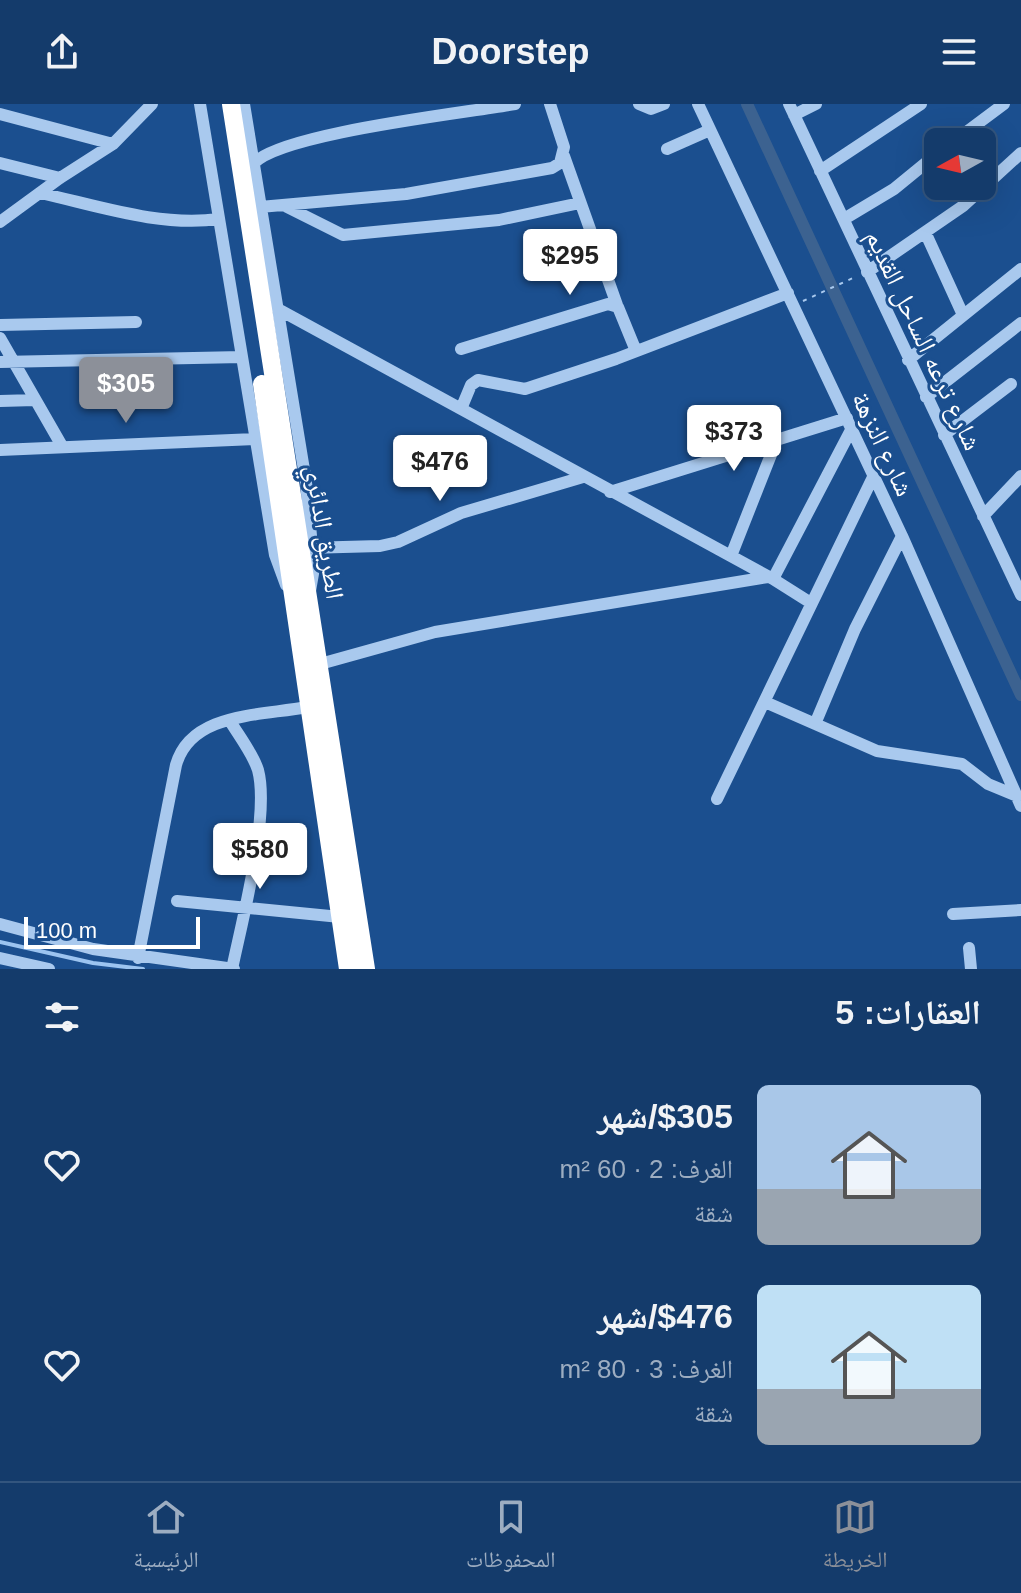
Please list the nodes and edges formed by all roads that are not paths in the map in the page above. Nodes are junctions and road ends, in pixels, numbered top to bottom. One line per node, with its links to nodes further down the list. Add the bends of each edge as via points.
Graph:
1 (152, 104): 18 (street)
2 (200, 104): 31 (street)
3 (219, 104): 68 (highway, الطريق الدائري)
4 (231, 104): 68 (highway, الطريق الدائري)
5 (244, 104): 23 (street)
6 (515, 104): 23 (street, via 302,142 264,154)
7 (550, 104): 21 (street)
8 (639, 104): 9 (street, via 651,109)
9 (664, 104)
10 (698, 104): 17 (street, شارع النزهة)
11 (816, 104): 14 (street)
12 (921, 104): 25 (street)
13 (1004, 104): 16 (street)
14 (792, 110): 25 (street, شارع ترعه الساحل القديم)
15 (0, 114): 18 (street)
16 (972, 128)
17 (710, 130): 19 (street); 37 (street, شارع النزهة)
18 (113, 144): 26 (street)
19 (667, 149)
20 (1021, 153): 34 (street)
21 (564, 156): 28 (street); 29 (street, via 552,168 504,178)
22 (0, 163): 26 (street)
23 (253, 164): 30 (street)
24 (924, 164): 32 (street)
25 (820, 171): 32 (street, شارع ترعه الساحل القديم)
26 (60, 178): 27 (street)
27 (40, 193): 31 (street, via 161,220); 33 (street)
28 (580, 203): 29 (street, via 499,220 343,235); 38 (street)
29 (284, 206): 30 (street)
30 (260, 207): 39 (street)
31 (219, 219): 49 (street)
32 (844, 219): 36 (street, شارع ترعه الساحل القديم)
33 (0, 222)
34 (926, 234): 36 (street); 40 (street)
35 (1021, 269): 40 (street)
36 (867, 272): 50 (street, شارع ترعه الساحل القديم)
37 (788, 293): 48 (street); 57 (street, شارع النزهة)
38 (617, 305): 47 (street); 48 (street)
39 (276, 308): 56 (street); 70 (street, via 306,482)
40 (963, 315): 50 (street)
41 (136, 322): 43 (street)
42 (1021, 323): 44 (street)
43 (0, 325)
44 (1010, 332): 46 (street); 53 (street)
45 (0, 338): 51 (street)
46 (1021, 342)
47 (461, 349)
48 (636, 351): 56 (street, via 525,389 478,380)
49 (242, 357): 51 (street); 59 (street)
50 (908, 360): 53 (street, شارع ترعه الساحل القديم)
51 (6, 362): 54 (street)
52 (1011, 384): 58 (street)
53 (926, 397): 58 (street, شارع ترعه الساحل القديم)
54 (35, 400): 55 (street); 61 (street)
55 (0, 401)
56 (461, 409): 65 (street)
57 (849, 423): 60 (street); 63 (street, شارع النزهة); 72 (street)
58 (944, 435): 67 (street, شارع ترعه الساحل القديم)
59 (255, 439): 61 (street); 74 (street, via 275,555)
60 (776, 442): 66 (street); 71 (street)
61 (62, 446): 62 (street)
62 (0, 450)
63 (874, 475): 69 (street, شارع النزهة); 75 (street)
64 (1021, 476): 67 (street)
65 (583, 477): 66 (street); 70 (street, via 461,513 398,542)
66 (610, 492): 71 (street)
67 (983, 516): 73 (street, شارع ترعه الساحل القديم)
68 (290, 522): 70 (highway, الطريق الدائري); 74 (highway, الطريق الدائري)
69 (902, 536): 80 (street); 82 (street, شارع النزهة)
70 (308, 548): 74 (highway, الطريق الدائري)
71 (731, 556): 72 (street)
72 (771, 578): 75 (street); 76 (street, via 435,632)
73 (1021, 592)
74 (301, 596): 76 (highway, الطريق الدائري); 78 (highway, الطريق الدائري)
75 (811, 603): 77 (street)
76 (320, 664): 95 (highway, الطريق الدائري)
77 (765, 702): 80 (street); 81 (street)
78 (307, 707): 79 (street); 87 (highway, الطريق الدائري)
79 (230, 721): 84 (street, via 258,768 260,789); 90 (street, via 202,729 180,750)
80 (815, 724): 82 (street, via 877,751 962,764)
81 (717, 799)
82 (1019, 801)
83 (177, 901): 84 (street)
84 (244, 908): 87 (street); 93 (street)
85 (1021, 910): 86 (street)
86 (953, 914)
87 (340, 917): 94 (highway, الطريق الدائري)
88 (0, 924): 90 (street)
89 (969, 948): 96 (street)
90 (138, 958): 93 (street)
91 (0, 960): 92 (street)
92 (49, 969)
93 (233, 969)
94 (348, 969)
95 (366, 969)
96 (971, 969)

